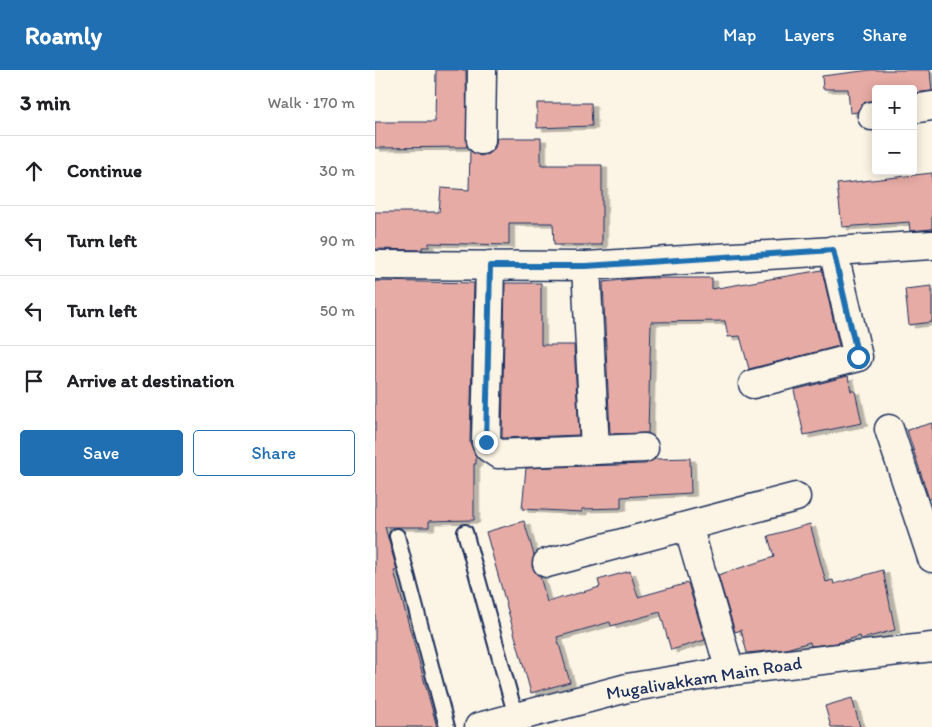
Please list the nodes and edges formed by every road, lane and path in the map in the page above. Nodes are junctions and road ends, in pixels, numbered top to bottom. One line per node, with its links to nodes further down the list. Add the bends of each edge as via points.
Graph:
1 (482, 70): 4 (street)
2 (932, 106): 3 (street)
3 (917, 108)
4 (481, 140)
5 (932, 245): 6 (street)
6 (833, 250): 9 (street); 10 (street, via 858,357)
7 (375, 265): 8 (street)
8 (490, 266): 9 (street); 13 (street, via 488,447 498,454)
9 (586, 266): 13 (street)
10 (753, 384)
11 (889, 429): 18 (street)
12 (644, 448): 13 (street)
13 (595, 450)
14 (796, 497): 15 (street)
15 (688, 526): 19 (street); 21 (street)
16 (465, 532): 22 (lane)
17 (397, 536): 23 (lane)
18 (932, 558)
19 (547, 563)
20 (932, 647): 21 (street, Mugalivakkam Main Road)
21 (730, 671): 22 (street, Mugalivakkam Main Road, via 627,688)
22 (516, 717): 24 (street, Mugalivakkam Main Road)
23 (447, 727)
24 (479, 727)

